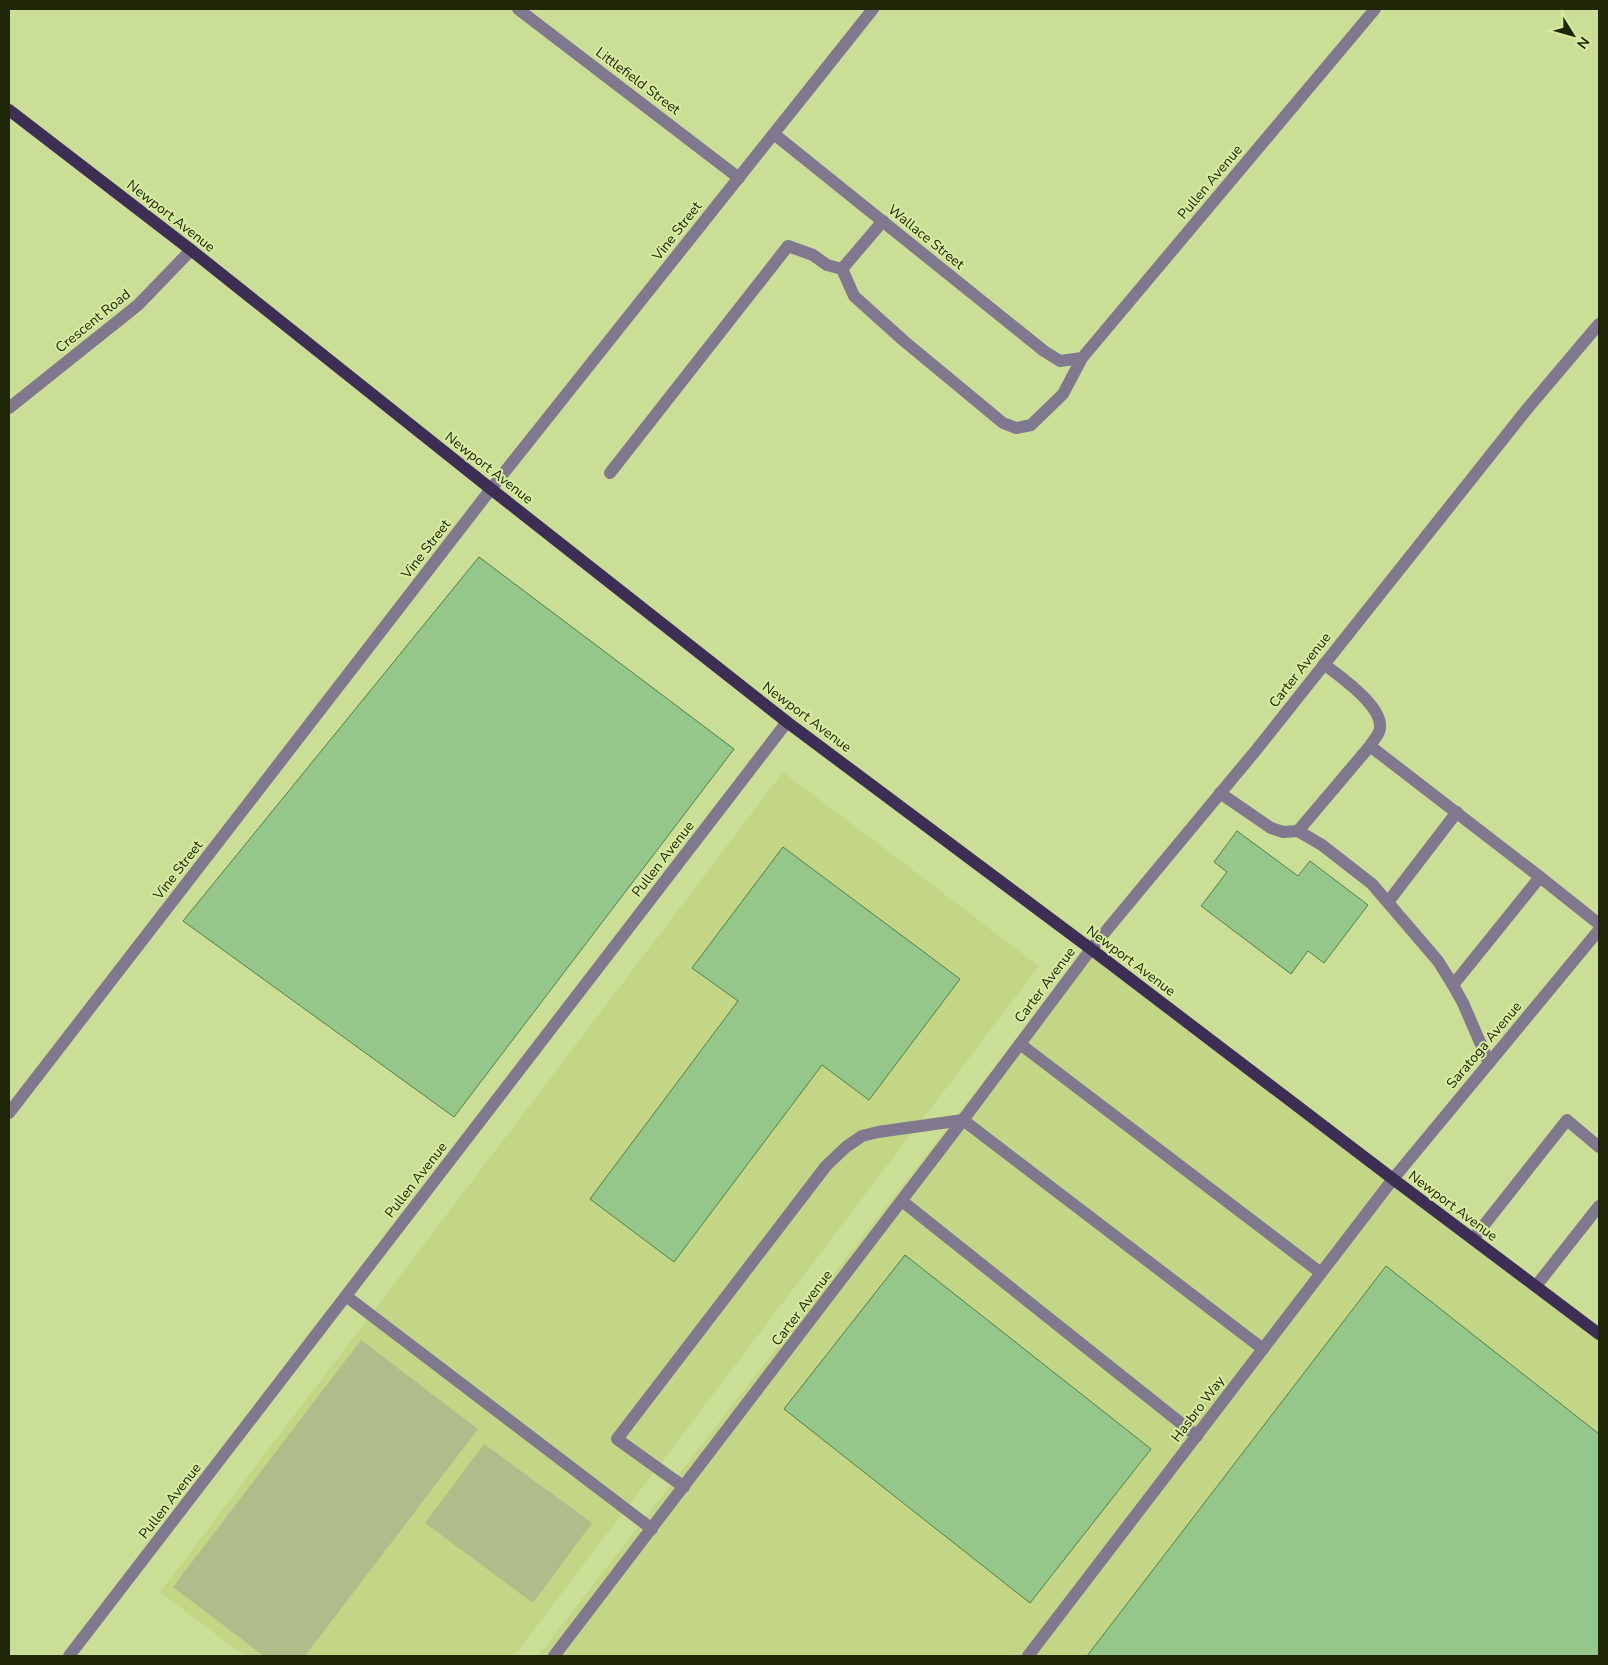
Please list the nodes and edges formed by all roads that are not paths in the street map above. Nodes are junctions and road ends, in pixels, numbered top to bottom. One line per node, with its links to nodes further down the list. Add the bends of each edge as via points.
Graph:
1 (518, 9): 6 (street, Littlefield Street)
2 (873, 9): 5 (street, Vine Street)
3 (1375, 9): 11 (street, Pullen Avenue)
4 (9, 110): 8 (main road, Newport Avenue)
5 (774, 134): 6 (street, Vine Street); 7 (street, Wallace Street)
6 (739, 178): 14 (street, Vine Street)
7 (883, 221): 9 (street); 11 (street, Wallace Street, via 1044,351 1060,361)
8 (191, 250): 12 (street, Crescent Road, via 138,306); 14 (main road, Newport Avenue)
9 (842, 269): 11 (street, Pullen Avenue, via 854,296 1003,423 1016,428 1031,425 1063,394); 13 (street, via 788,246)
10 (1599, 324): 15 (street, Carter Avenue, via 1527,408)
11 (1082, 358)
12 (9, 408)
13 (610, 473)
14 (491, 489): 16 (main road, Newport Avenue); 29 (street, Vine Street)
15 (1324, 664): 17 (street, via 1369,702 1376,712 1380,721 1379,732); 18 (street, Carter Avenue)
16 (787, 722): 25 (main road, Newport Avenue); 38 (street, Pullen Avenue)
17 (1370, 746): 19 (street); 20 (street)
18 (1220, 793): 20 (street, via 1271,828 1284,832); 25 (street, Carter Avenue)
19 (1457, 812): 21 (street); 22 (street)
20 (1298, 831): 22 (street, via 1345,862)
21 (1540, 877): 23 (street); 26 (street)
22 (1388, 902): 26 (street)
23 (1599, 924)
24 (1599, 930): 28 (street, Saratoga Avenue)
25 (1091, 949): 27 (street, Carter Avenue); 32 (main road, Newport Avenue)
26 (1454, 984): 28 (street)
27 (1020, 1044): 30 (street, Carter Avenue); 36 (street)
28 (1489, 1063): 32 (street, Saratoga Avenue)
29 (9, 1113)
30 (963, 1120): 33 (street, Carter Avenue); 40 (street); 42 (street, via 878,1132 862,1136 846,1147 826,1166 617,1439)
31 (1599, 1147): 35 (street, via 1567,1120)
32 (1393, 1179): 35 (main road, Newport Avenue); 36 (street, Hasbro Way)
33 (902, 1201): 41 (street); 42 (street, Carter Avenue)
34 (1599, 1206): 37 (street)
35 (1473, 1239): 37 (main road, Newport Avenue)
36 (1321, 1273): 40 (street, Hasbro Way)
37 (1536, 1286): 39 (main road, Newport Avenue)
38 (346, 1296): 43 (street); 44 (street, Pullen Avenue)
39 (1599, 1334)
40 (1263, 1349): 41 (street, Hasbro Way)
41 (1197, 1436): 46 (street, Hasbro Way)
42 (684, 1487): 43 (street, Carter Avenue)
43 (652, 1529): 45 (street, Carter Avenue)
44 (69, 1656)
45 (554, 1656)
46 (1028, 1656)

